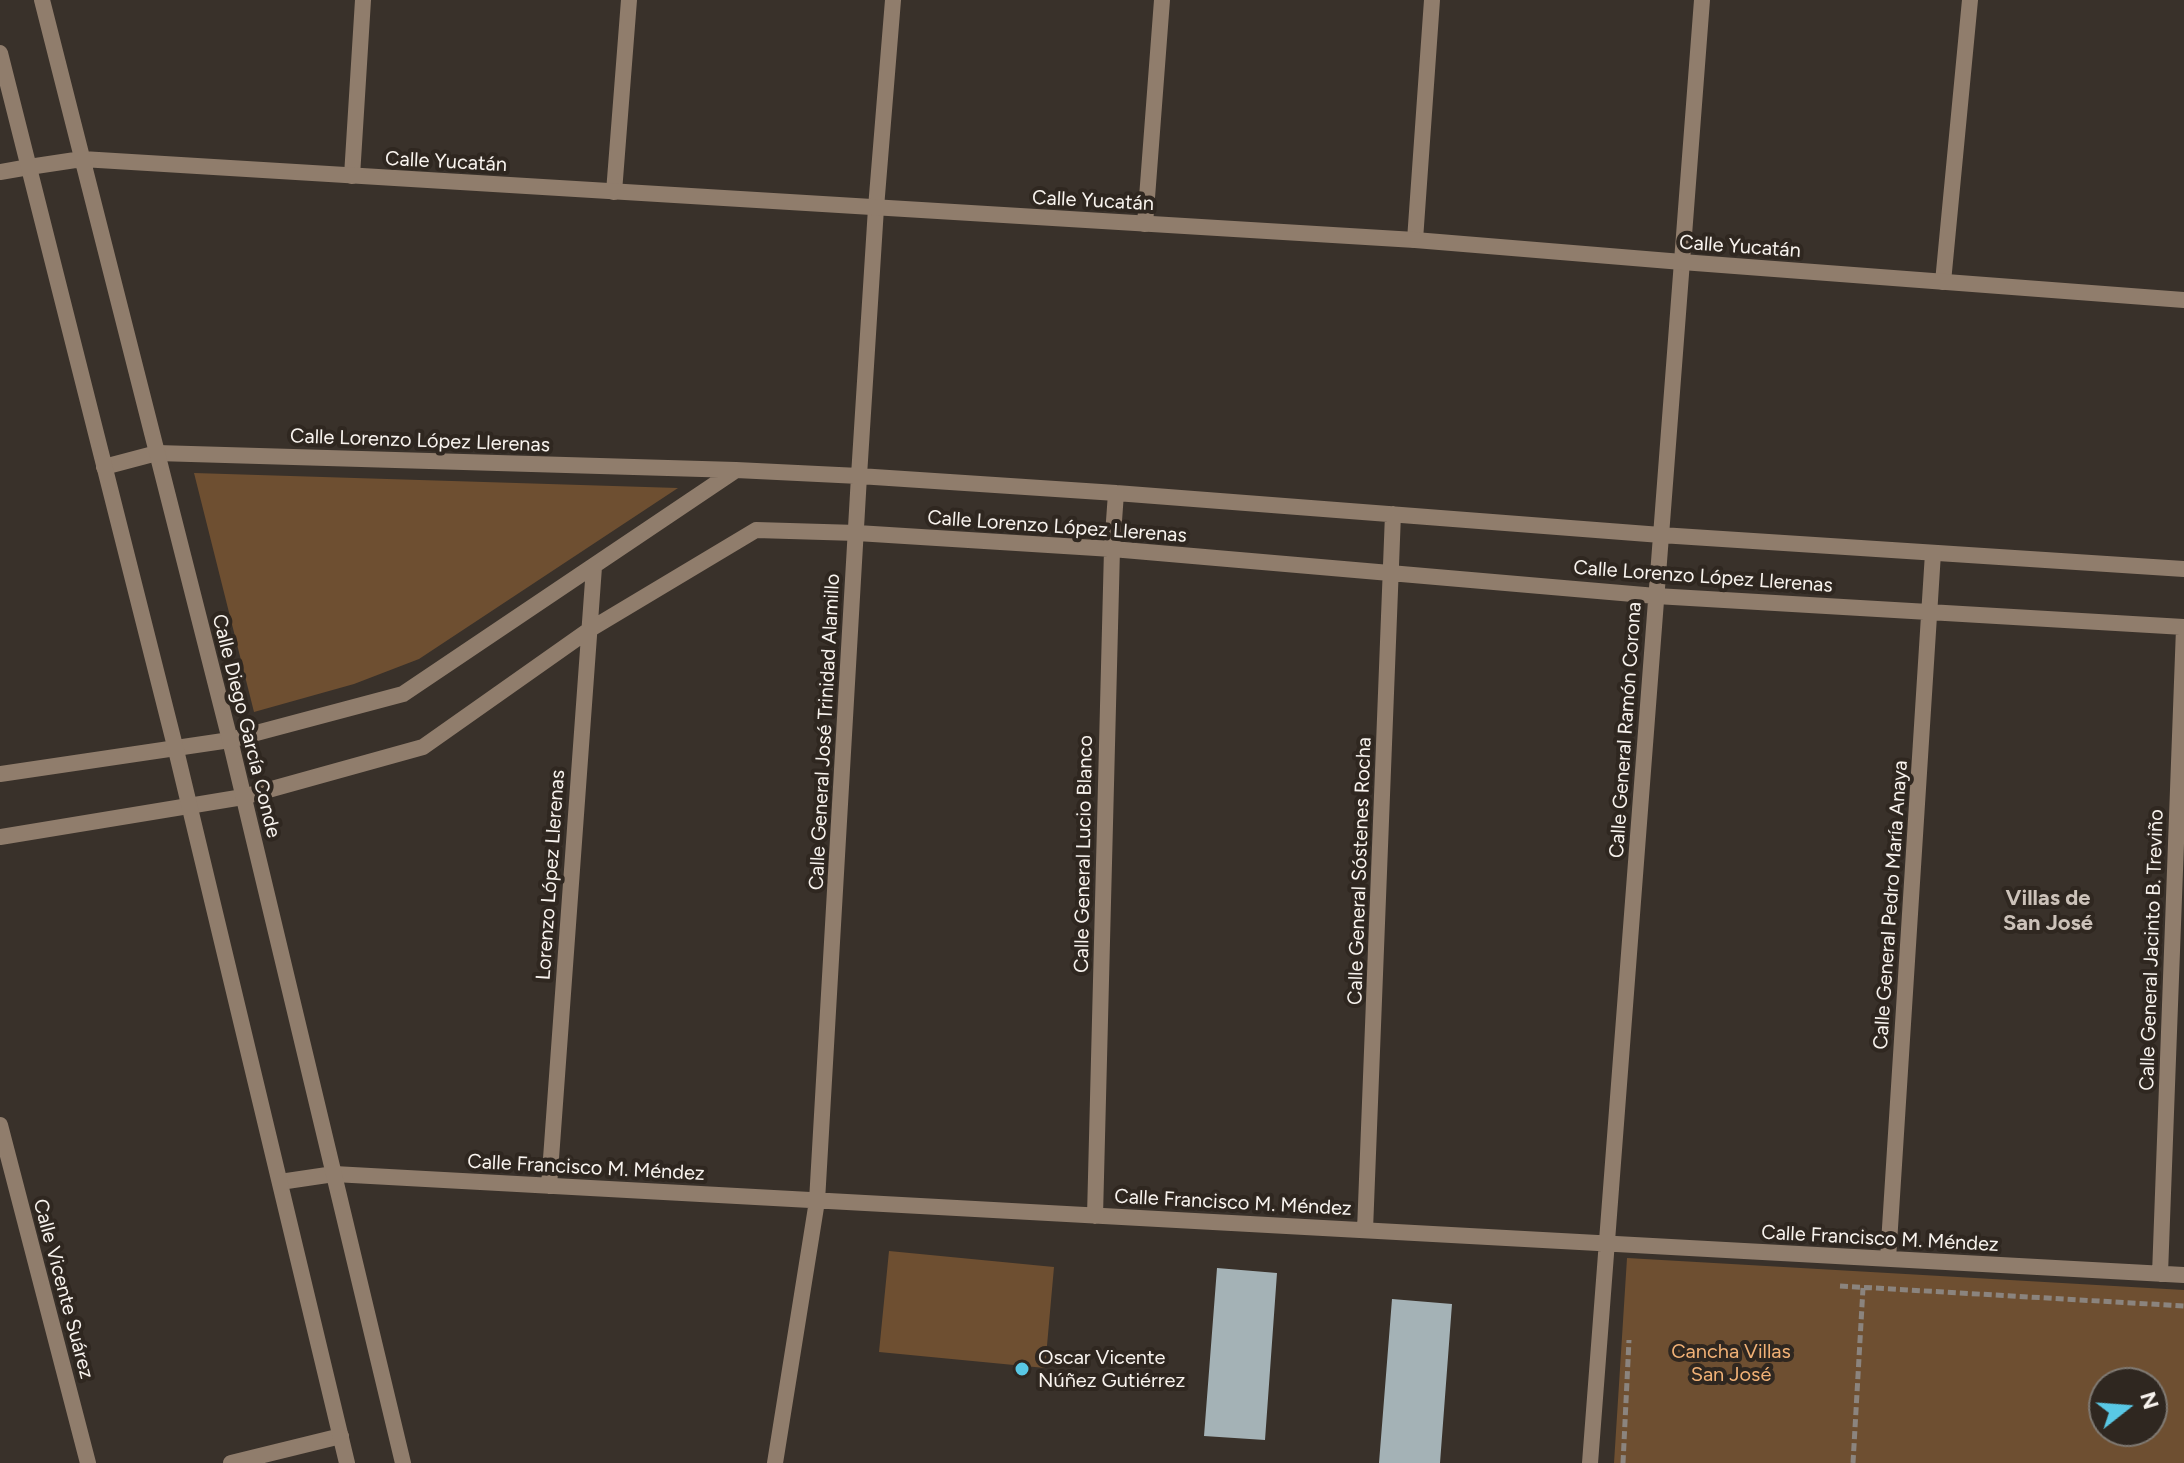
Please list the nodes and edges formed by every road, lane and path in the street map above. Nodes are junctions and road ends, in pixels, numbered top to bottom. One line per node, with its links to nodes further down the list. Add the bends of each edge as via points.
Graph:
1 (42, 0): 10 (street, Calle Diego García Conde)
2 (363, 0): 13 (street)
3 (629, 0): 14 (street)
4 (893, 0): 15 (street, Calle General José Trinidad Alamillo)
5 (1162, 0): 16 (street)
6 (1432, 0): 17 (street)
7 (1702, 0): 18 (street, Calle General Ramón Corona)
8 (1970, 0): 19 (street)
9 (0, 53): 11 (street)
10 (82, 159): 11 (street, Calle Yucatán); 13 (street, Calle Yucatán); 21 (street, Calle Diego García Conde)
11 (29, 167): 12 (street, Calle Yucatán); 22 (street)
12 (0, 172)
13 (352, 176): 14 (street, Calle Yucatán)
14 (614, 192): 15 (street, Calle Yucatán)
15 (876, 208): 16 (street, Calle Yucatán); 24 (street, Calle General José Trinidad Alamillo)
16 (1145, 224): 17 (street, Calle Yucatán)
17 (1415, 240): 18 (street, Calle Yucatán)
18 (1682, 262): 19 (street, Calle Yucatán); 28 (street, Calle General Ramón Corona)
19 (1943, 282): 20 (street, Calle Yucatán)
20 (2184, 300)
21 (157, 453): 22 (street, Calle Lorenzo López Llerenas); 23 (street, Calle Lorenzo López Llerenas); 38 (street, Calle Diego García Conde)
22 (104, 467): 39 (street)
23 (736, 470): 24 (street, Calle Lorenzo López Llerenas); 31 (street)
24 (859, 476): 25 (street, Calle Lorenzo López Llerenas); 27 (street, Calle General José Trinidad Alamillo)
25 (1116, 493): 26 (street, Calle Lorenzo López Llerenas); 29 (street, Calle General Lucio Blanco)
26 (1393, 514): 28 (street, Calle Lorenzo López Llerenas); 33 (street, Calle General Sóstenes Rocha)
27 (857, 533): 29 (street, Calle Lorenzo López Llerenas); 37 (street, Calle Lorenzo López Llerenas, via 756,530); 48 (street, Calle General José Trinidad Alamillo)
28 (1661, 535): 30 (street, Calle Lorenzo López Llerenas); 34 (street, Calle General Ramón Corona)
29 (1112, 549): 33 (street, Calle Lorenzo López Llerenas); 49 (street, Calle General Lucio Blanco)
30 (1933, 553): 32 (street, Calle Lorenzo López Llerenas); 35 (street, Calle General Pedro María Anaya)
31 (594, 567): 37 (street, Lorenzo López Llerenas); 38 (street, via 403,694)
32 (2184, 569)
33 (1391, 572): 34 (street, Calle Lorenzo López Llerenas); 50 (street, Calle General Sóstenes Rocha)
34 (1656, 596): 35 (street, Calle Lorenzo López Llerenas); 51 (street, Calle General Ramón Corona)
35 (1929, 613): 36 (street, Calle Lorenzo López Llerenas); 52 (street, Calle General Pedro María Anaya)
36 (2184, 628): 53 (street, Calle General Jacinto B. Treviño)
37 (589, 630): 41 (street, Calle Lorenzo López Llerenas, via 423,747); 47 (street, Lorenzo López Llerenas)
38 (230, 740): 39 (street); 41 (street, Calle Diego García Conde)
39 (176, 750): 40 (street); 42 (street)
40 (0, 774)
41 (243, 797): 42 (street, Calle Lorenzo López Llerenas); 45 (street, Calle Diego García Conde)
42 (189, 805): 43 (street, Calle Lorenzo López Llerenas); 46 (street)
43 (0, 837)
44 (0, 1125): 60 (street, Calle Vicente Suárez)
45 (334, 1174): 46 (street, Calle Francisco M. Méndez); 47 (street, Calle Francisco M. Méndez); 63 (street, Calle Diego García Conde)
46 (280, 1182): 59 (street)
47 (549, 1186): 48 (street, Calle Francisco M. Méndez)
48 (817, 1201): 49 (street, Calle Francisco M. Méndez); 64 (street, Calle General José Trinidad Alamillo)
49 (1095, 1216): 50 (street, Calle Francisco M. Méndez)
50 (1365, 1230): 51 (street, Calle Francisco M. Méndez)
51 (1606, 1244): 52 (street, Calle Francisco M. Méndez); 65 (street, Calle General Ramón Corona)
52 (1888, 1259): 53 (street, Calle Francisco M. Méndez)
53 (2160, 1274): 54 (street, Calle Francisco M. Méndez)
54 (2184, 1275)
55 (1833, 1286): 56 (path)
56 (1863, 1288): 57 (path); 67 (path)
57 (2184, 1306)
58 (1630, 1337): 66 (path)
59 (341, 1436): 61 (street); 62 (street)
60 (88, 1463)
61 (231, 1463)
62 (347, 1463)
63 (403, 1463)
64 (775, 1463)
65 (1590, 1463)
66 (1623, 1463)
67 (1853, 1463)

